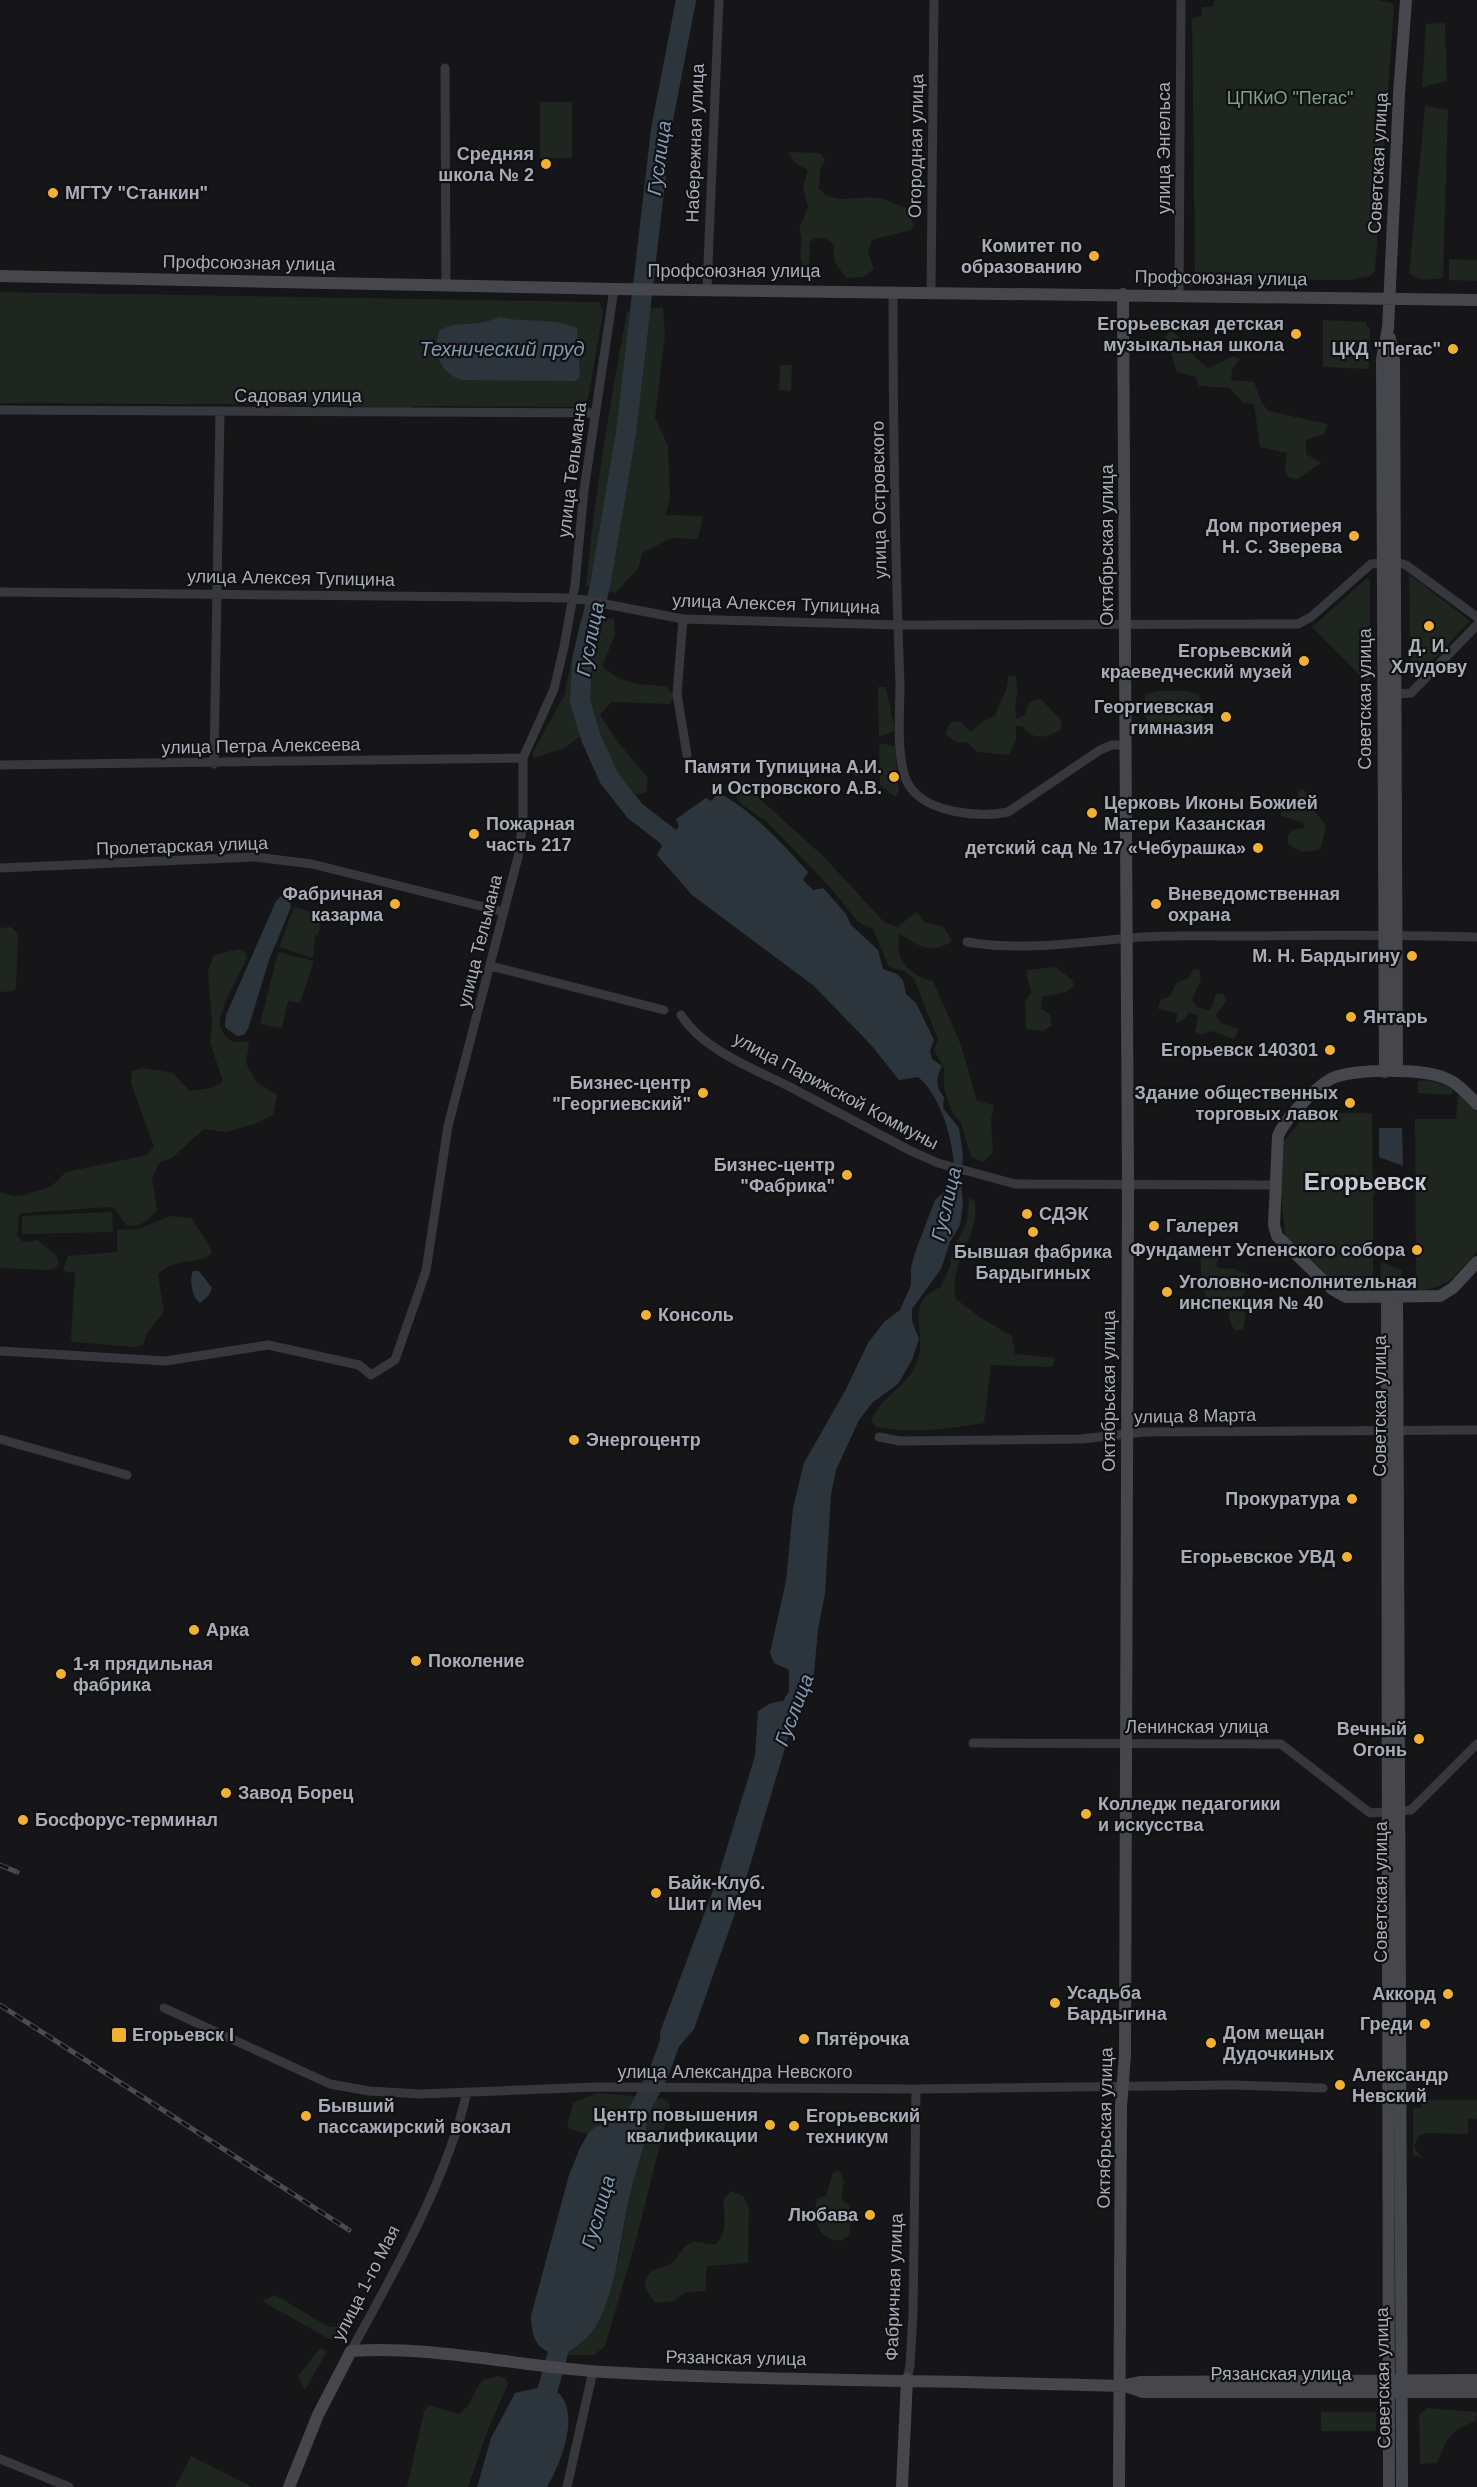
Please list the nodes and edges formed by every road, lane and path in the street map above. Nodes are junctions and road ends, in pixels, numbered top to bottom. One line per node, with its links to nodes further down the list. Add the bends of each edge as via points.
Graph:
1 (719, 0): 8 (street, Набережная улица)
2 (934, 0): 11 (street, Огородная улица)
3 (1181, 0): 13 (street, улица Энгельса)
4 (1406, 0): 14 (main road, Советская улица)
5 (445, 68): 7 (street)
6 (0, 276): 7 (main road, Профсоюзная улица)
7 (446, 285): 9 (main road, Профсоюзная улица)
8 (707, 288): 9 (main road, Профсоюзная улица); 10 (main road, Профсоюзная улица)
9 (614, 289): 19 (street, улица Тельмана)
10 (893, 291): 11 (main road, Профсоюзная улица); 28 (street, улица Островского)
11 (931, 292): 12 (main road, Профсоюзная улица)
12 (1123, 294): 13 (main road, Профсоюзная улица); 27 (main road, Октябрьская улица)
13 (1179, 295): 14 (main road, Профсоюзная улица)
14 (1390, 298): 15 (main road, Профсоюзная улица); 16 (main road, Советская улица)
15 (1474, 299)
16 (1388, 328): 20 (main road, Советская улица, via 1382,359); 21 (main road, Советская улица, via 1394,360)
17 (0, 410): 18 (street, Садовая улица)
18 (220, 412): 19 (street, Садовая улица); 23 (street)
19 (595, 413): 24 (street, улица Тельмана)
20 (1383, 562): 21 (street, улица Алексея Тупицина); 27 (street, улица Алексея Тупицина, via 1371,564 1298,624); 38 (main road, Советская улица)
21 (1396, 562): 25 (street, улица Алексея Тупицина, via 1406,565); 30 (main road, Советская улица)
22 (0, 592): 23 (street, улица Алексея Тупицина)
23 (218, 594): 24 (street, улица Алексея Тупицина); 34 (street)
24 (574, 597): 26 (street, улица Алексея Тупицина); 33 (street, улица Тельмана, via 554,689)
25 (1477, 617)
26 (683, 620): 28 (street, улица Алексея Тупицина); 32 (street, via 677,694)
27 (1125, 624): 28 (street, улица Алексея Тупицина); 31 (main road, Октябрьская улица)
28 (898, 625): 31 (street, улица Островского, via 902,763 910,787 928,801 963,814 1008,812 1100,750)
29 (1477, 625): 30 (street, via 1411,693)
30 (1395, 694): 38 (main road, Советская улица)
31 (1126, 745): 40 (main road, Октябрьская улица)
32 (687, 755)
33 (523, 758): 34 (street, улица Петра Алексеева); 37 (street, улица Тельмана, via 518,857)
34 (214, 764): 35 (street, улица Петра Алексеева)
35 (0, 765)
36 (0, 868): 37 (street, Пролетарская улица, via 255,857 312,864)
37 (504, 912): 42 (street, улица Тельмана)
38 (1391, 935): 39 (street); 40 (street); 45 (main road, Советская улица)
39 (1477, 937)
40 (1127, 939): 41 (street, via 1022,946); 48 (main road, Октябрьская улица)
41 (967, 942)
42 (491, 966): 43 (street); 51 (street, улица Тельмана, via 448,1126 426,1271 395,1360 371,1375 359,1365 268,1345 166,1360)
43 (664, 1010)
44 (681, 1015): 48 (street, улица Парижской Коммуны, via 689,1028 729,1055 938,1163 1015,1184)
45 (1391, 1071): 46 (main road, via 1446,1078); 47 (main road, via 1334,1078 1300,1106 1278,1136)
46 (1477, 1104)
47 (1274, 1185): 48 (street, улица Парижской Коммуны); 50 (main road, via 1274,1225 1281,1241 1339,1295)
48 (1128, 1186): 54 (main road, Октябрьская улица)
49 (1477, 1262): 50 (main road, via 1448,1293)
50 (1392, 1297): 52 (main road, Советская улица)
51 (0, 1351)
52 (1393, 1430): 53 (street, улица 8 Марта); 54 (street, улица 8 Марта); 61 (main road, Советская улица)
53 (1477, 1430)
54 (1126, 1434): 55 (street, улица 8 Марта, via 1081,1439 900,1441); 59 (main road, Октябрьская улица)
55 (879, 1437)
56 (0, 1439): 57 (street)
57 (126, 1475)
58 (973, 1743): 59 (street, Ленинская улица)
59 (1125, 1744): 61 (street, Ленинская улица, via 1281,1744 1370,1813); 63 (main road, Октябрьская улица)
60 (1477, 1744): 61 (street, via 1411,1810)
61 (1393, 1811): 72 (main road, Советская улица)
62 (164, 2008): 66 (street, улица Александра Невского, via 330,2084 369,2091)
63 (1123, 2085): 64 (street, улица Александра Невского); 65 (street, улица Александра Невского); 71 (main road, Октябрьская улица)
64 (1323, 2088)
65 (916, 2089): 66 (street, улица Александра Невского, via 516,2088); 69 (street, Фабричная улица, via 913,2313)
66 (467, 2092): 67 (street, улица 1-го Мая, via 435,2183 387,2286)
67 (351, 2351): 68 (main road, Рязанская улица, via 402,2350); 77 (main road, улица 1-го Мая, via 318,2415)
68 (591, 2371): 69 (main road, Рязанская улица); 78 (street)
69 (907, 2379): 71 (main road, Рязанская улица); 79 (main road, Фабричная улица)
70 (1477, 2380): 72 (main road, Рязанская улица)
71 (1120, 2386): 72 (main road, Рязанская улица, via 1141,2382); 80 (main road, Октябрьская улица)
72 (1395, 2386): 73 (main road, Рязанская улица); 81 (main road, Советская улица); 82 (main road, Советская улица)
73 (1477, 2392)
74 (0, 2459): 75 (street)
75 (47, 2483): 76 (street)
76 (69, 2487)
77 (289, 2487)
78 (567, 2487)
79 (902, 2487)
80 (1119, 2487)
81 (1389, 2487)
82 (1402, 2487)

